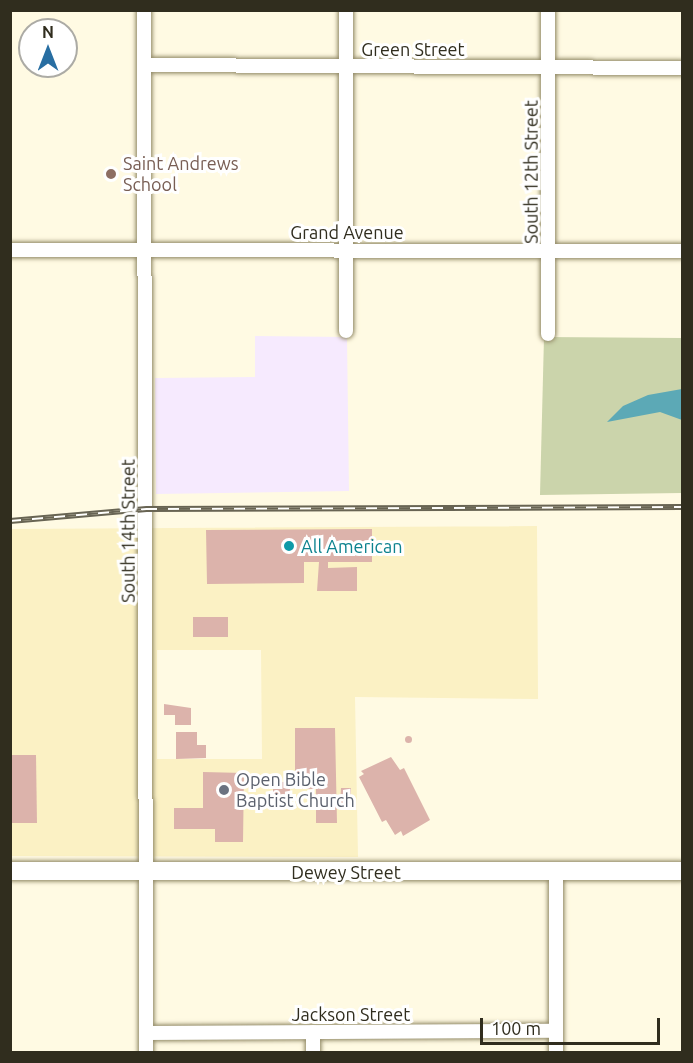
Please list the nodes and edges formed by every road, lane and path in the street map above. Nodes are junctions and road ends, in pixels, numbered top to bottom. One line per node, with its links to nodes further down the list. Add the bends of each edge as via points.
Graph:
1 (144, 10): 4 (street, South 14th Street)
2 (346, 10): 5 (street)
3 (548, 10): 6 (street, South 12th Street)
4 (145, 65): 5 (street, Green Street); 8 (street, South 14th Street)
5 (346, 67): 6 (street, Green Street); 10 (street)
6 (548, 67): 7 (street, Green Street); 12 (street, South 12th Street)
7 (682, 68)
8 (144, 249): 9 (street, Grand Avenue); 10 (street, Grand Avenue); 16 (street, South 14th Street)
9 (10, 250)
10 (345, 250): 12 (street, Grand Avenue); 13 (street)
11 (682, 251): 12 (street, Grand Avenue)
12 (549, 252): 14 (street, South 12th Street)
13 (346, 331)
14 (548, 334)
15 (10, 872): 16 (street, Dewey Street)
16 (145, 872): 17 (street, Dewey Street); 21 (street, South 14th Street)
17 (556, 872): 18 (street, Dewey Street); 20 (street)
18 (682, 872)
19 (313, 1032): 20 (street, Jackson Street); 21 (street, Jackson Street); 23 (street)
20 (556, 1032): 24 (street)
21 (146, 1033): 22 (street, South 14th Street)
22 (146, 1053)
23 (313, 1053)
24 (556, 1053)

